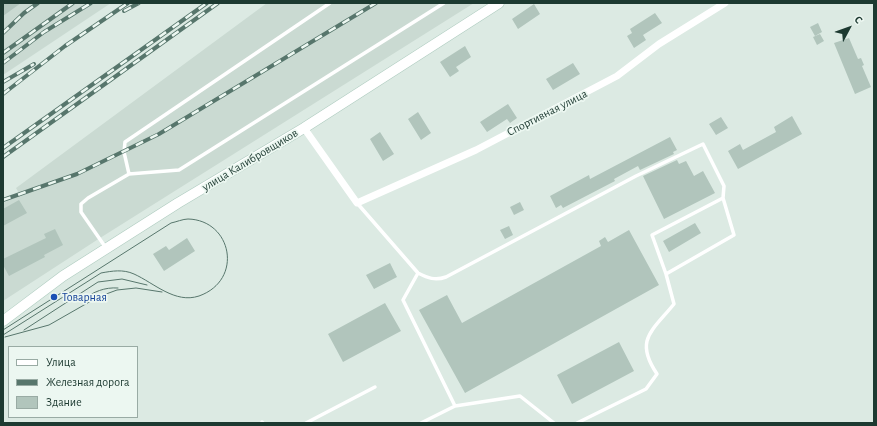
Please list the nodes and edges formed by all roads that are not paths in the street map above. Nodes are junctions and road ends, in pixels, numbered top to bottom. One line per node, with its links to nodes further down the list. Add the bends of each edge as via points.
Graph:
1 (330, 3): 6 (lane, via 125,142)
2 (444, 3): 6 (lane, via 179,170)
3 (499, 3): 5 (street, улица Калибровщиков)
4 (725, 3): 8 (street, Спортивная улица, via 659,44 618,76 476,150)
5 (304, 128): 8 (street); 9 (street, улица Калибровщиков, via 178,203)
6 (128, 174): 9 (lane, via 81,204 81,212)
7 (723, 198): 10 (lane, via 724,186 702,144 636,176 446,277 437,280); 11 (lane, via 734,235); 11 (lane, via 652,235)
8 (357, 203): 10 (lane)
9 (107, 249): 12 (street, улица Калибровщиков, via 63,276)
10 (418, 273): 14 (lane, via 403,300)
11 (666, 274): 18 (lane, via 674,304 648,336 645,350 657,374 646,389)
12 (3, 321)
13 (375, 387): 15 (lane)
14 (455, 406): 16 (lane); 17 (lane, via 520,396)
15 (306, 423)
16 (421, 423)
17 (554, 423)
18 (577, 423)

